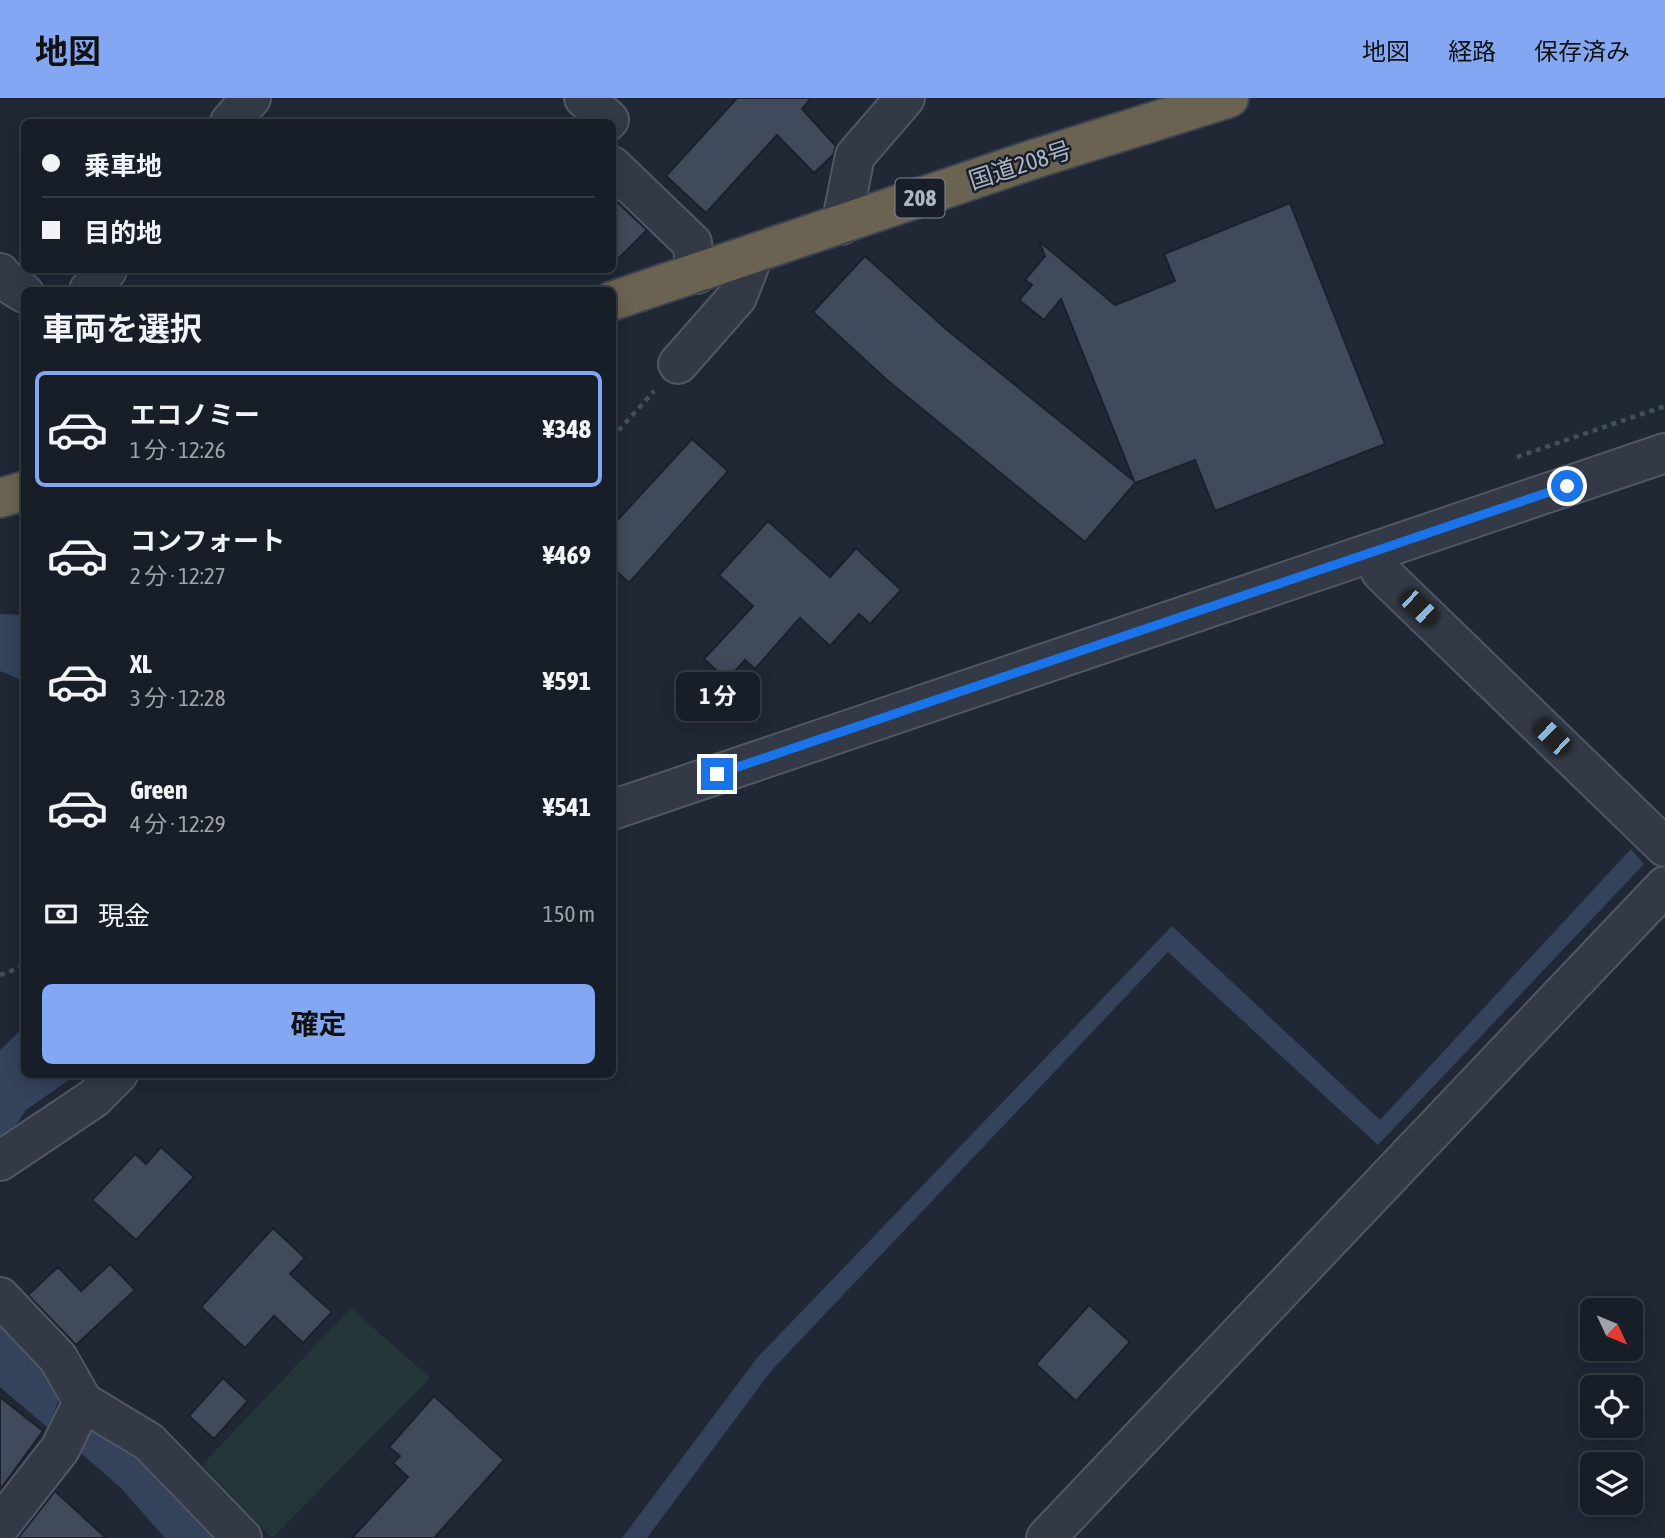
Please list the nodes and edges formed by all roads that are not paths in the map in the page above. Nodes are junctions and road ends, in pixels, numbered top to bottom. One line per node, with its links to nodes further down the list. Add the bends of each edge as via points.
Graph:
1 (251, 98): 5 (street)
2 (584, 98): 6 (street)
3 (905, 98): 8 (street, via 855,156)
4 (1229, 98): 8 (highway, 国道208号 / 208)
5 (233, 119)
6 (608, 119)
7 (616, 170): 12 (street, via 692,243)
8 (841, 225): 9 (highway, 国道208号 / 208)
9 (753, 256): 12 (highway, 国道208号 / 208); 16 (street, via 737,297)
10 (0, 273): 14 (street)
11 (104, 273): 13 (street)
12 (697, 274): 15 (highway, 国道208号 / 208)
13 (92, 287)
14 (21, 291)
15 (616, 300)
16 (677, 365)
17 (1665, 453): 20 (street)
18 (21, 492): 19 (highway)
19 (0, 498)
20 (1371, 553): 21 (street); 22 (street, via 1381,572)
21 (616, 809)
22 (1665, 847)
23 (1665, 886): 30 (street)
24 (114, 1078): 25 (street, via 94,1098)
25 (0, 1161)
26 (0, 1297): 27 (street, via 58,1358)
27 (83, 1402): 28 (street, via 60,1449); 29 (street, via 149,1442)
28 (0, 1526)
29 (243, 1538)
30 (1046, 1538)

